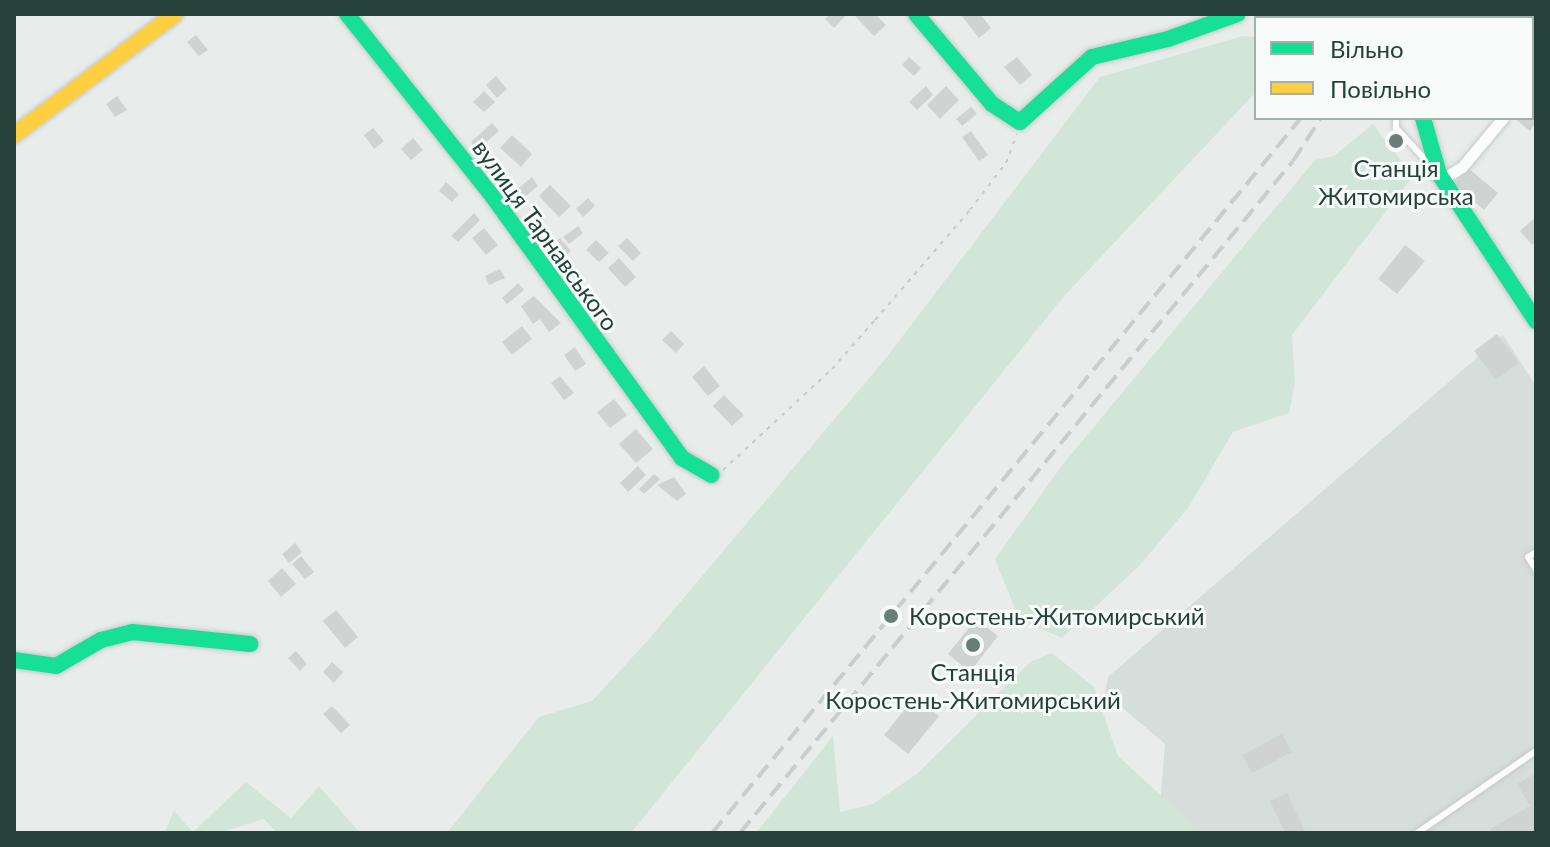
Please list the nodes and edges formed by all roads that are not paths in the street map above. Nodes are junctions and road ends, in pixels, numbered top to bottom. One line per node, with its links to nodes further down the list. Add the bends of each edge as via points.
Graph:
1 (175, 14): 8 (street)
2 (347, 14): 11 (street, вулиця Тарнавського, via 493,197 682,458)
3 (916, 14): 4 (street, via 992,104 1020,122 1092,57 1168,39)
4 (1238, 14)
5 (1396, 120): 9 (lane, via 1396,128)
6 (1424, 120): 9 (street)
7 (1501, 120): 9 (street, via 1462,167)
8 (14, 135)
9 (1440, 176): 10 (street)
10 (1536, 321)
11 (711, 475)
12 (1536, 552): 13 (lane, via 1528,557)
13 (1536, 570)
14 (250, 644): 15 (street, via 132,632 101,640 56,666)
15 (14, 660)
16 (1536, 751): 17 (lane)
17 (1417, 833)

